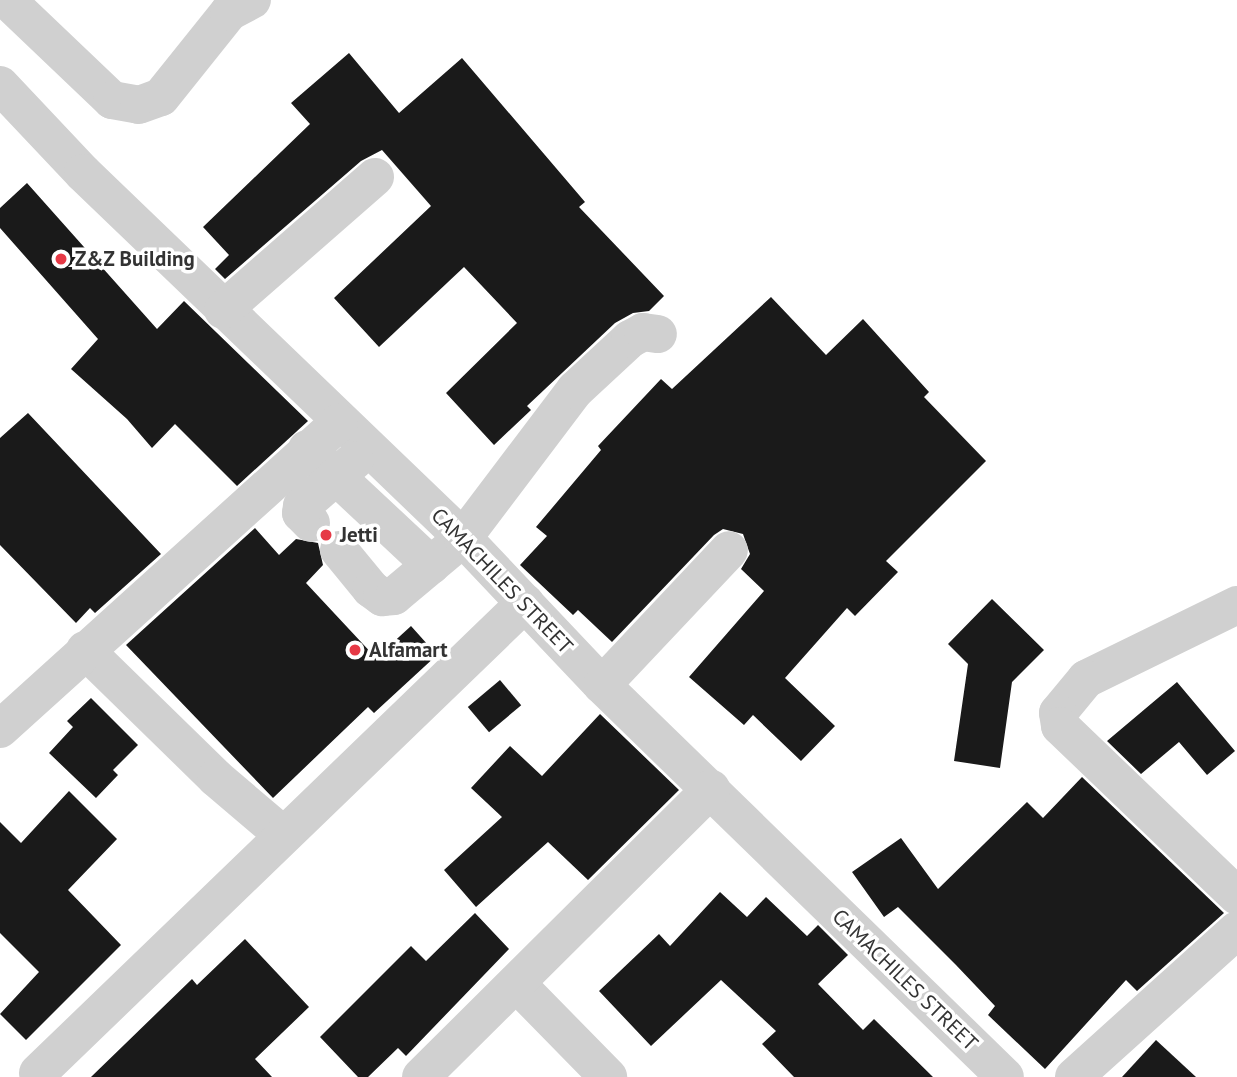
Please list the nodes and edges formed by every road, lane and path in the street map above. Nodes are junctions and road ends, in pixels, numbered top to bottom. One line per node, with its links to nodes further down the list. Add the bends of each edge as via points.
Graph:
1 (7, 0): 2 (street, via 111,100 139,105 161,97 229,12)
2 (253, 0)
3 (0, 85): 5 (street, CAMACHILES STREET)
4 (375, 177): 5 (street)
5 (223, 310): 7 (street, CAMACHILES STREET)
6 (658, 334): 12 (street, via 643,332 630,339 575,390)
7 (339, 423): 8 (street); 9 (street, CAMACHILES STREET)
8 (307, 449): 10 (street); 18 (street)
9 (367, 450): 10 (street); 12 (street, CAMACHILES STREET)
10 (335, 476): 11 (street, via 302,506 301,513); 15 (street)
11 (311, 523)
12 (463, 538): 15 (street); 16 (street, CAMACHILES STREET)
13 (339, 550): 15 (street, via 382,597 394,596)
14 (729, 550): 19 (street)
15 (431, 565)
16 (525, 603): 19 (street, CAMACHILES STREET); 22 (street)
17 (1237, 605): 23 (street, via 1086,679 1058,713 1060,726)
18 (85, 650): 20 (street); 22 (street, via 216,778)
19 (602, 685): 21 (street, CAMACHILES STREET)
20 (0, 729)
21 (711, 789): 25 (street); 29 (street, CAMACHILES STREET)
22 (283, 835): 26 (street)
23 (1237, 896)
24 (1237, 930): 30 (street)
25 (518, 985): 27 (street); 28 (street)
26 (38, 1073)
27 (421, 1077)
28 (608, 1077)
29 (1005, 1077)
30 (1074, 1077)

